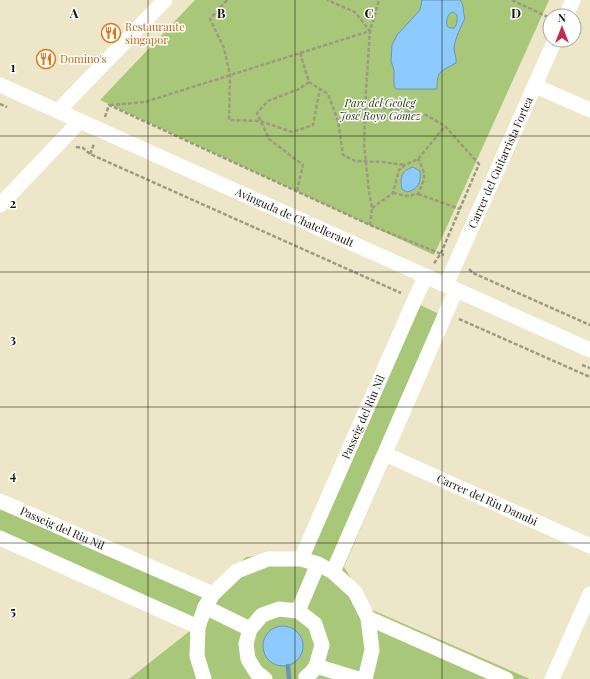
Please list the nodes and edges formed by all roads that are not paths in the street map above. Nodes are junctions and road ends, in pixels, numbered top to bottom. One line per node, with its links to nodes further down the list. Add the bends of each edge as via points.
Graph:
1 (165, 0): 6 (street)
2 (552, 48): 4 (street, Carrer del Guitarrista Fortea)
3 (0, 85): 6 (street, Avinguda de Chatellerault)
4 (535, 86): 5 (street); 10 (street, Carrer del Guitarrista Fortea, via 457,260)
5 (590, 110)
6 (58, 111): 7 (street, Avinguda de Chatellerault)
7 (80, 120): 8 (street); 9 (street, Avinguda de Chatellerault)
8 (0, 205)
9 (426, 276): 10 (street, Avinguda de Chatellerault); 16 (street, Passeig del Riu Nil)
10 (451, 288): 11 (street, Avinguda de Chatellerault); 12 (street, via 446,313)
11 (590, 350)
12 (385, 454): 15 (street, Carrer del Riu Danubi); 18 (street)
13 (0, 501): 19 (street, Passeig del Riu Nil)
14 (0, 538): 24 (street)
15 (590, 546)
16 (301, 559): 17 (street); 19 (street, via 262,561 237,571)
17 (318, 564): 18 (street); 22 (street)
18 (333, 572): 23 (street, via 355,592)
19 (213, 594): 21 (street)
20 (590, 594): 33 (street)
21 (205, 607): 24 (street); 25 (street)
22 (298, 611): 25 (street, via 279,609 262,615); 26 (street, via 315,624 322,645)
23 (368, 618): 31 (street, via 372,650); 32 (street)
24 (198, 626): 28 (street, via 197,656)
25 (250, 629): 27 (street, via 246,644 248,659)
26 (316, 666): 29 (street); 30 (street)
27 (257, 677)
28 (204, 679)
29 (307, 679)
30 (358, 679)
31 (365, 679)
32 (506, 679)
33 (552, 679)

